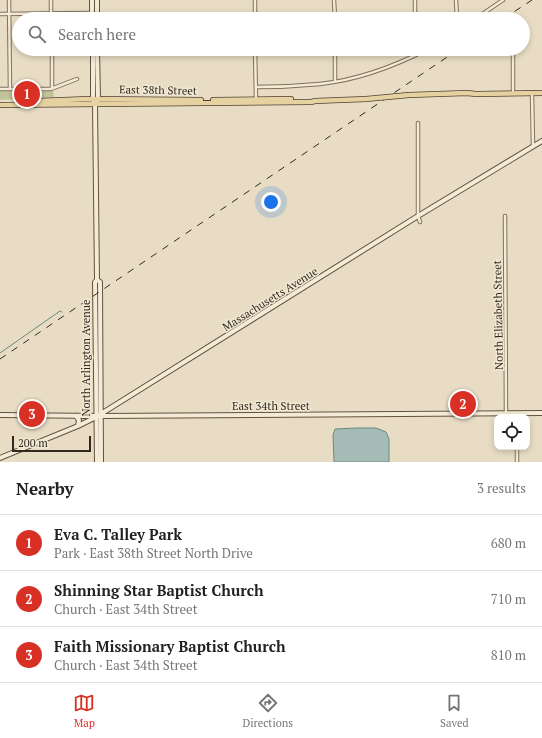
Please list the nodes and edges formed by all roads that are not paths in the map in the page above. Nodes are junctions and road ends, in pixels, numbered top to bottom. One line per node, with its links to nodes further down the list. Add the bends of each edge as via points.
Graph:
1 (9, 0): 21 (street)
2 (51, 0): 12 (street)
3 (92, 0): 13 (main road)
4 (97, 0): 14 (main road)
5 (255, 0): 15 (street)
6 (334, 0): 16 (street)
7 (415, 0): 17 (street)
8 (456, 0): 18 (street)
9 (496, 0): 11 (street)
10 (503, 0): 11 (street)
11 (496, 5): 19 (street)
12 (51, 12)
13 (92, 12)
14 (97, 12)
15 (255, 12)
16 (335, 12)
17 (415, 12)
18 (456, 12)
19 (486, 12)
20 (0, 14): 21 (street)
21 (10, 14): 34 (street)
22 (52, 56): 32 (street)
23 (93, 56): 40 (main road, North Arlington Avenue)
24 (98, 56): 40 (main road, North Arlington Avenue)
25 (255, 56): 31 (street)
26 (335, 56): 30 (street)
27 (414, 56): 30 (street, via 376,71)
28 (513, 56): 36 (street)
29 (77, 80): 32 (street)
30 (336, 82): 31 (street)
31 (256, 87): 42 (street)
32 (52, 88): 34 (street)
33 (0, 89): 34 (street)
34 (10, 89)
35 (542, 90): 36 (main road, East 38th Street)
36 (513, 91): 37 (main road, East 38th Street)
37 (467, 93): 39 (main road, East 38th Street); 42 (main road, East 38th Street, bridge, via 311,102)
38 (542, 93): 39 (main road, East 38th Street)
39 (532, 94): 46 (street)
40 (95, 100): 41 (main road, East 38th Street); 42 (main road, East 38th Street); 43 (main road, East 38th Street); 56 (main road, North Arlington Avenue)
41 (0, 102)
42 (257, 102)
43 (0, 105)
44 (418, 123): 47 (street)
45 (542, 141): 46 (main road, Massachusetts Avenue)
46 (533, 147): 47 (main road, Massachusetts Avenue)
47 (418, 216): 49 (street); 56 (main road, Massachusetts Avenue)
48 (505, 216): 52 (street, North Elizabeth Street)
49 (420, 222)
50 (542, 413): 53 (main road, East 34th Street)
51 (494, 414): 56 (main road, East 34th Street)
52 (506, 414)
53 (529, 414)
54 (0, 415): 55 (main road, East 34th Street)
55 (76, 416): 56 (main road, East 34th Street); 57 (main road)
56 (98, 416): 57 (main road, Massachusetts Avenue); 60 (main road, North Arlington Avenue); 61 (main road, North Arlington Avenue)
57 (78, 426): 59 (main road, Massachusetts Avenue)
58 (517, 450): 62 (street)
59 (0, 458)
60 (97, 462)
61 (101, 462)
62 (517, 462)

